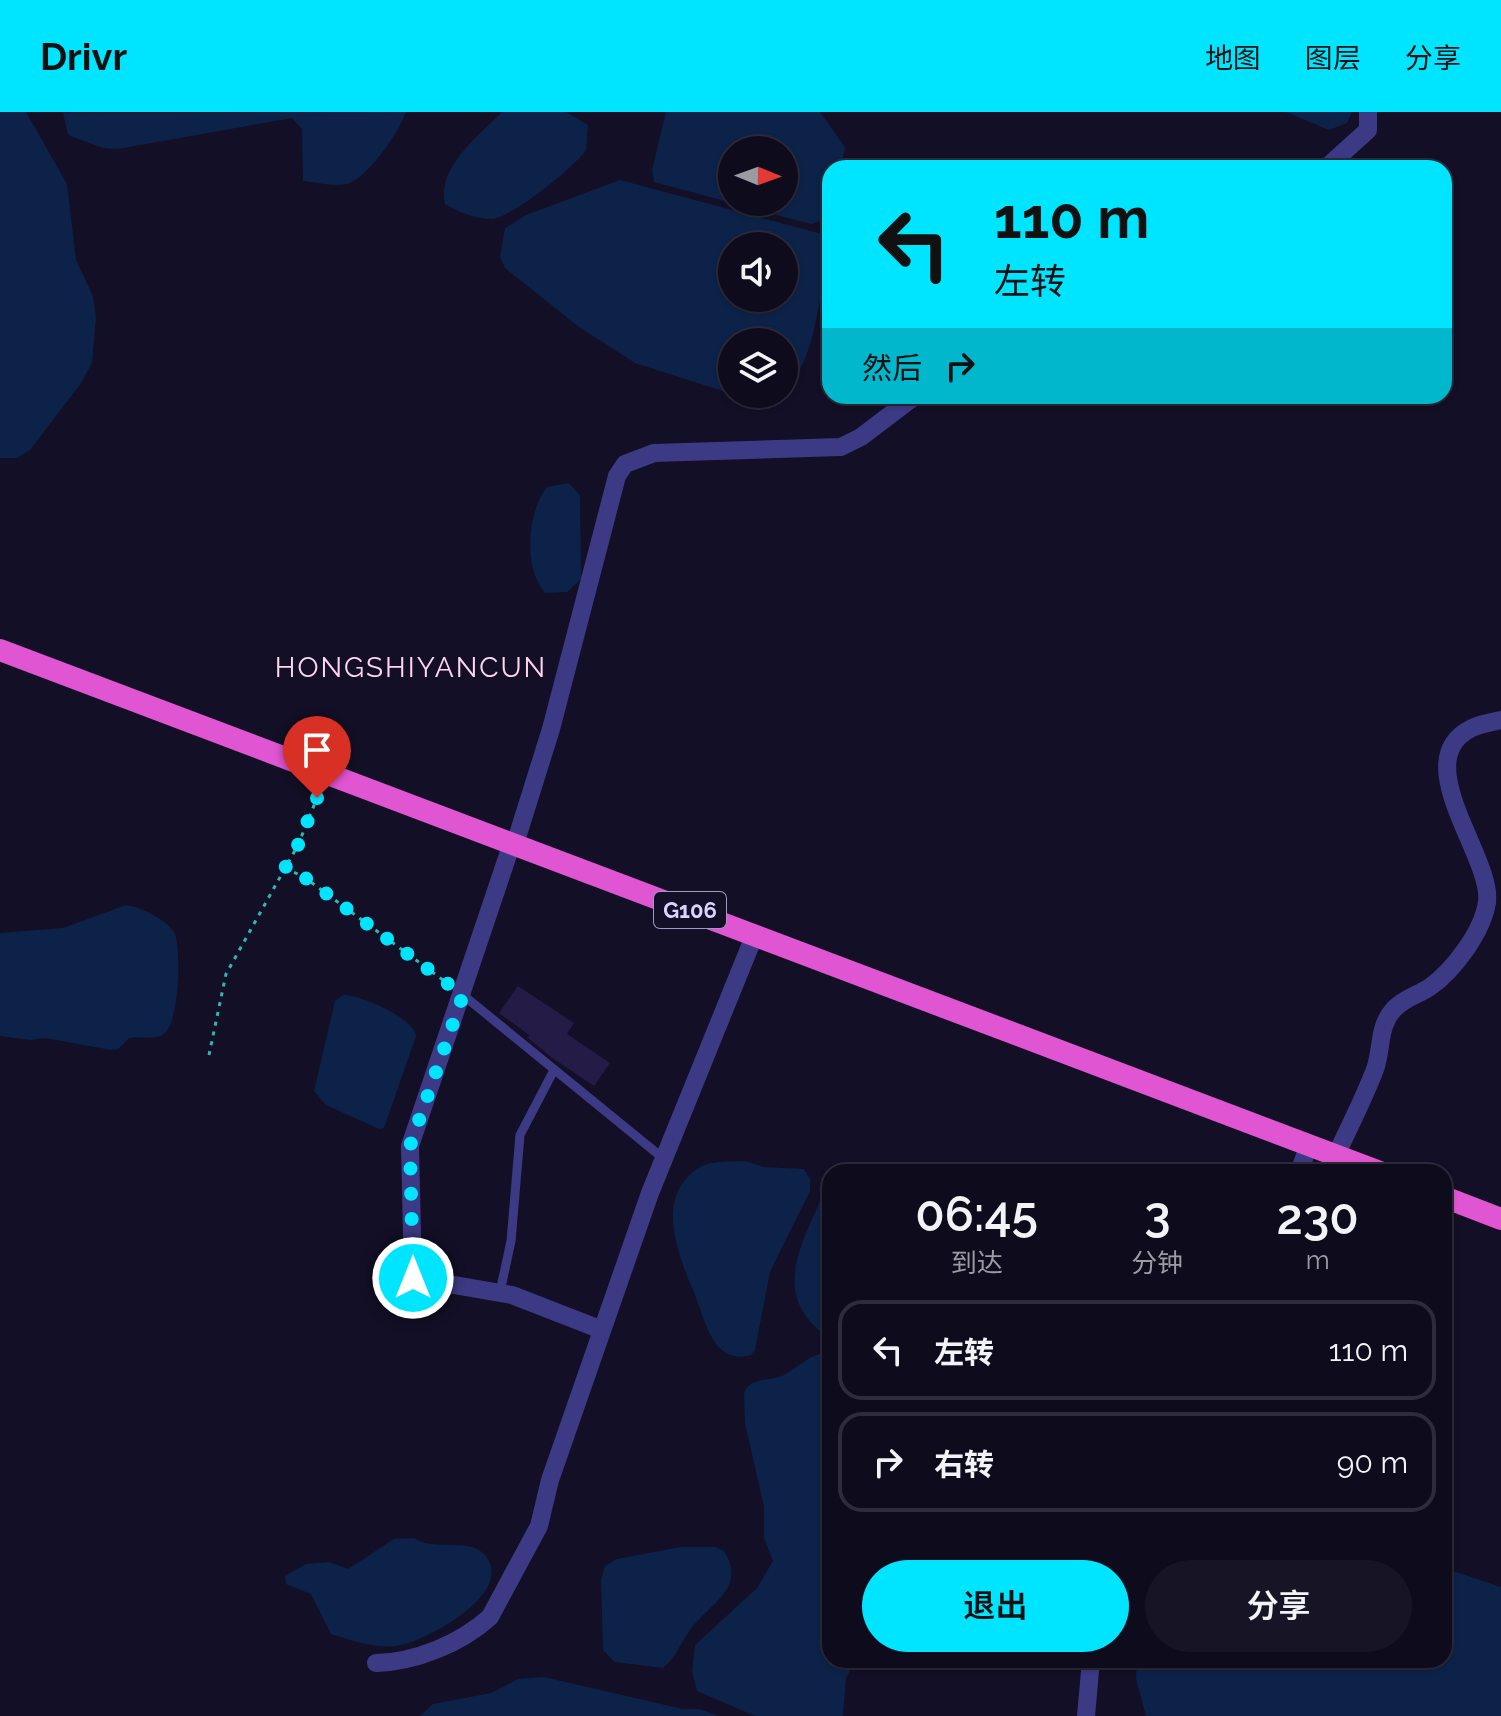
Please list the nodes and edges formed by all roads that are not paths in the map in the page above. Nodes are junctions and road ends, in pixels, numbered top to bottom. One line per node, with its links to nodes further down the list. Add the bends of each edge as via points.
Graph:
1 (1368, 112): 2 (street, via 1368,130)
2 (1335, 160)
3 (904, 404): 6 (street, via 841,447 654,453 625,464 617,476 563,686)
4 (0, 650): 6 (highway, G106)
5 (1501, 720): 11 (street, via 1465,732 1448,763 1453,803 1487,885 1481,922 1443,977 1401,1003 1382,1026 1376,1068)
6 (514, 844): 7 (highway, G106); 8 (street)
7 (755, 934): 10 (highway, G106); 12 (street)
8 (463, 995): 9 (lane); 17 (street, via 410,1146 413,1278)
9 (554, 1070): 12 (lane); 17 (lane, via 520,1135 511,1241)
10 (1309, 1145): 11 (highway, G106); 13 (street)
11 (1336, 1155): 14 (highway, G106)
12 (664, 1159): 18 (street)
13 (1302, 1164)
14 (1359, 1164)
15 (1452, 1200): 16 (highway)
16 (1501, 1219)
17 (500, 1292): 18 (street)
18 (602, 1330): 19 (street, via 539,1526 490,1617 450,1643 402,1662)
19 (376, 1663)
20 (1090, 1668): 21 (street)
21 (1086, 1716)

